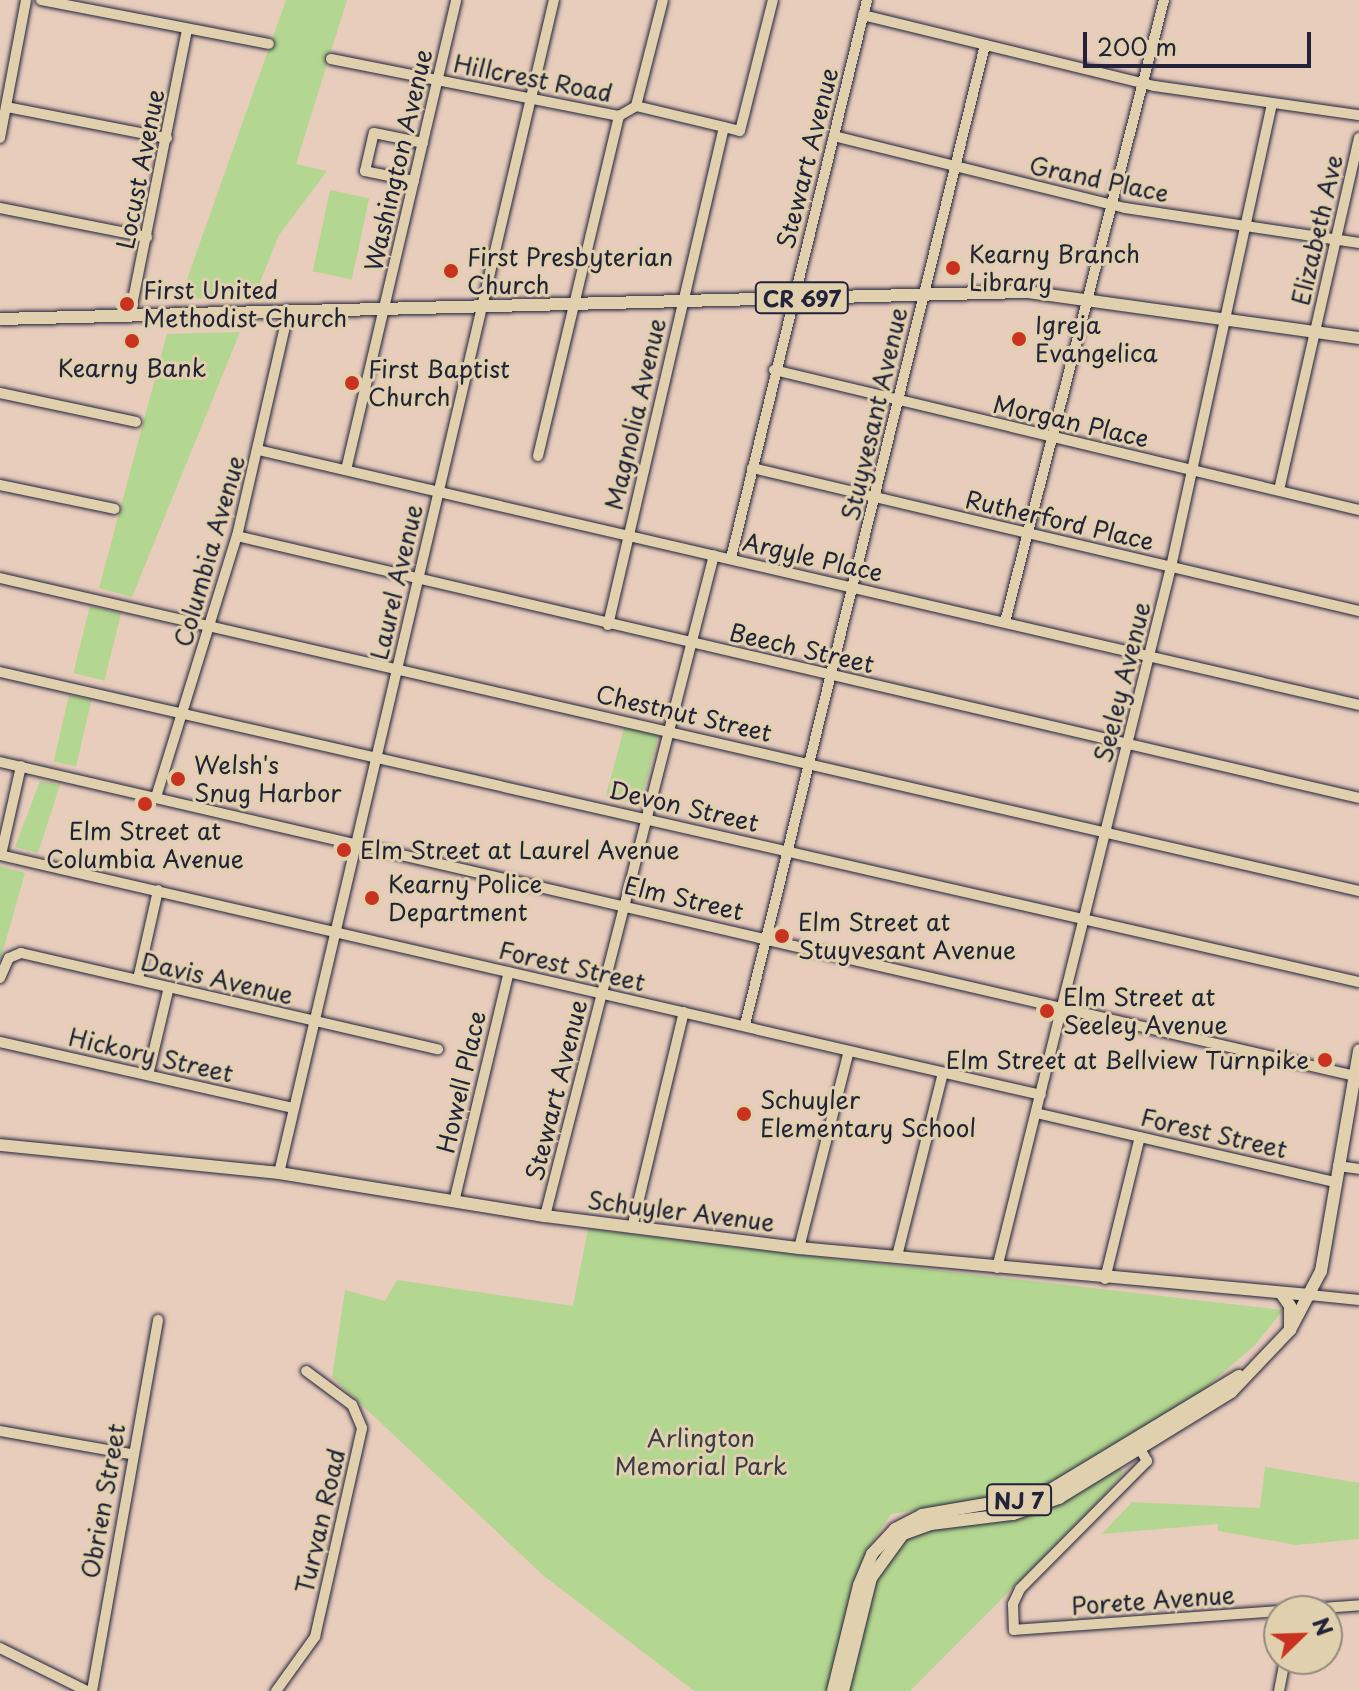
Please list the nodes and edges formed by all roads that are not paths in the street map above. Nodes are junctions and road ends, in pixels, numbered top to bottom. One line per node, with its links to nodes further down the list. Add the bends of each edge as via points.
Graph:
1 (26, 0): 19 (street)
2 (41, 0): 10 (street)
3 (456, 0): 14 (street, Washington Avenue)
4 (554, 0): 16 (street, Laurel Avenue)
5 (663, 0): 18 (street)
6 (773, 0): 22 (street, via 740,131)
7 (867, 0): 9 (street, Stewart Avenue)
8 (1164, 0): 15 (street)
9 (863, 15): 12 (street); 23 (street, Stewart Avenue)
10 (187, 30): 11 (street); 25 (street, Locust Avenue)
11 (269, 44)
12 (985, 45): 15 (street); 28 (street, Stuyvesant Avenue)
13 (331, 59): 14 (street, Hillcrest Road)
14 (438, 80): 16 (street, Hillcrest Road); 27 (street, Washington Avenue)
15 (1142, 83): 17 (street); 30 (street)
16 (530, 98): 21 (street, Hillcrest Road); 41 (street, Laurel Avenue)
17 (1272, 104): 20 (street); 32 (street, Seeley Avenue)
18 (636, 106): 21 (street, Hillcrest Road); 22 (street, Hillcrest Road)
19 (7, 107): 24 (street); 25 (street)
20 (1359, 115)
21 (619, 116): 40 (street)
22 (724, 127): 39 (street, Magnolia Avenue)
23 (834, 136): 28 (street, Grand Place); 38 (street, Stewart Avenue)
24 (0, 138)
25 (167, 138): 33 (street, Locust Avenue)
26 (1359, 138): 34 (street, Elizabeth Ave)
27 (423, 143): 29 (street, Washington Avenue); 29 (street, via 374,133 365,171)
28 (955, 166): 30 (street, Grand Place); 36 (street, Stuyvesant Avenue)
29 (414, 181): 42 (street, Washington Avenue)
30 (1113, 205): 32 (street, Grand Place); 37 (street)
31 (0, 208): 33 (street)
32 (1246, 226): 34 (street, Grand Place); 45 (street, Seeley Avenue)
33 (147, 237): 44 (street, Locust Avenue)
34 (1335, 240): 35 (street, Grand Place); 47 (street, Elizabeth Ave)
35 (1359, 243)
36 (923, 295): 37 (main road, CR 697, via 1050,292); 38 (main road, CR 697); 51 (street, Stuyvesant Avenue)
37 (1088, 298): 45 (main road, CR 697); 53 (street)
38 (793, 299): 39 (main road, CR 697); 49 (street, Stewart Avenue)
39 (683, 301): 40 (main road, CR 697); 66 (street, Magnolia Avenue)
40 (575, 305): 41 (main road, CR 697); 55 (street)
41 (481, 308): 42 (main road, CR 697); 61 (street, Laurel Avenue)
42 (384, 310): 43 (main road, CR 697); 57 (street, Washington Avenue)
43 (288, 313): 44 (main road, CR 697); 54 (street, Columbia Avenue)
44 (130, 315): 46 (main road, CR 697)
45 (1226, 318): 47 (main road, CR 697); 58 (street, Seeley Avenue)
46 (0, 319)
47 (1314, 332): 48 (main road, CR 697); 60 (street, Elizabeth Ave)
48 (1359, 338)
49 (774, 370): 51 (street, Morgan Place); 56 (street, Stewart Avenue)
50 (0, 393): 52 (street)
51 (898, 400): 53 (street, Morgan Place); 62 (street, Stuyvesant Avenue)
52 (136, 422)
53 (1052, 438): 58 (street, Morgan Place); 65 (street)
54 (258, 450): 57 (street, Argyle Place); 67 (street, Columbia Avenue)
55 (538, 456)
56 (752, 468): 62 (street, Rutherford Place); 69 (street, Stewart Avenue)
57 (346, 470): 61 (street, Argyle Place)
58 (1191, 470): 60 (street, Morgan Place); 70 (street, Seeley Avenue)
59 (0, 485): 63 (street)
60 (1279, 490): 64 (street, Morgan Place)
61 (437, 492): 66 (street, Argyle Place); 72 (street, Laurel Avenue)
62 (875, 497): 65 (street, Rutherford Place); 73 (street, Stuyvesant Avenue)
63 (115, 509)
64 (1359, 510)
65 (1029, 534): 70 (street, Rutherford Place); 75 (street)
66 (627, 535): 68 (street, Argyle Place); 77 (street, Magnolia Avenue)
67 (237, 536): 72 (street, Beech Street); 76 (street, Columbia Avenue)
68 (714, 555): 69 (street, Argyle Place); 78 (street, Stewart Avenue)
69 (731, 558): 73 (street, Argyle Place)
70 (1171, 567): 74 (street, Rutherford Place); 79 (street, Seeley Avenue)
71 (0, 578): 76 (street, Chestnut Street)
72 (419, 579): 77 (street, Beech Street); 80 (street, Laurel Avenue)
73 (853, 586): 75 (street, Argyle Place); 82 (street, Stuyvesant Avenue)
74 (1359, 611)
75 (1005, 622): 79 (street, Argyle Place)
76 (210, 623): 80 (street, Chestnut Street); 84 (street, Columbia Avenue)
77 (608, 625): 78 (street, Beech Street)
78 (689, 642): 82 (street, Beech Street); 85 (street, Stewart Avenue)
79 (1149, 655): 83 (street, Argyle Place); 86 (street, Seeley Avenue)
80 (396, 668): 85 (street, Chestnut Street); 87 (street, Laurel Avenue)
81 (0, 672): 84 (street, Devon Street)
82 (832, 674): 86 (street, Beech Street); 88 (street, Stuyvesant Avenue)
83 (1359, 705)
84 (182, 711): 87 (street, Devon Street); 91 (street, Columbia Avenue)
85 (668, 730): 88 (street, Chestnut Street); 93 (street, Stewart Avenue)
86 (1127, 744): 92 (street, Beech Street); 94 (street, Seeley Avenue)
87 (377, 756): 93 (street, Devon Street); 95 (street, Laurel Avenue)
88 (810, 761): 94 (street, Chestnut Street); 96 (street, Stuyvesant Avenue)
89 (0, 762): 90 (street, Elm Street)
90 (21, 766): 91 (street, Elm Street); 97 (street)
91 (156, 797): 95 (street, Elm Street)
92 (1359, 798)
93 (646, 818): 96 (street, Devon Street); 100 (street, Stewart Avenue)
94 (1105, 831): 99 (street, Chestnut Street); 101 (street, Seeley Avenue)
95 (356, 844): 100 (street, Elm Street); 102 (street, Laurel Avenue)
96 (788, 850): 101 (street, Devon Street); 103 (street, Stuyvesant Avenue)
97 (1, 855): 98 (street, Forest Street)
98 (158, 890): 102 (street, Forest Street); 106 (street)
99 (1359, 891)
100 (624, 905): 103 (street, Elm Street); 109 (street, Stewart Avenue)
101 (1084, 920): 107 (street, Devon Street); 110 (street, Seeley Avenue)
102 (335, 932): 104 (street, Forest Street); 112 (street, Laurel Avenue)
103 (766, 937): 110 (street, Elm Street); 113 (street, Stuyvesant Avenue)
104 (509, 972): 109 (street, Forest Street); 130 (street, Howell Place)
105 (0, 978): 106 (street, Davis Avenue, via 9,958 21,953)
106 (138, 979): 108 (street, Davis Avenue)
107 (1359, 982)
108 (169, 987): 112 (street, Davis Avenue); 119 (street)
109 (601, 993): 111 (street, Forest Street); 131 (street, Stewart Avenue)
110 (1062, 1007): 120 (street, Elm Street); 121 (street, Seeley Avenue)
111 (684, 1012): 113 (street, Forest Street); 132 (street)
112 (314, 1022): 115 (street, Davis Avenue); 122 (street, Laurel Avenue)
113 (745, 1025): 117 (street, Forest Street)
114 (0, 1042): 119 (street, Hickory Street)
115 (438, 1049)
116 (1359, 1050): 120 (main road, NJ 7)
117 (849, 1051): 118 (street, Forest Street); 133 (street)
118 (943, 1073): 121 (street, Forest Street); 134 (street)
119 (148, 1075): 122 (street, Hickory Street)
120 (1357, 1077): 126 (main road, NJ 7)
121 (1041, 1095): 123 (street, Seeley Avenue)
122 (294, 1108): 128 (street, Laurel Avenue)
123 (1036, 1113): 124 (street, Forest Street); 135 (street, Seeley Avenue)
124 (1140, 1137): 129 (street, Forest Street); 136 (street)
125 (0, 1145): 128 (main road, Schuyler Avenue)
126 (1338, 1166): 127 (street); 129 (main road, NJ 7)
127 (1359, 1169)
128 (279, 1173): 130 (main road, Schuyler Avenue)
129 (1335, 1182): 138 (main road, NJ 7, via 1323,1263)
130 (454, 1202): 131 (main road, Schuyler Avenue)
131 (545, 1216): 132 (main road, Schuyler Avenue)
132 (632, 1228): 133 (main road, Schuyler Avenue)
133 (799, 1248): 134 (main road, Schuyler Avenue)
134 (897, 1256): 135 (main road, Schuyler Avenue)
135 (997, 1268): 136 (main road, Schuyler Avenue)
136 (1105, 1279): 137 (main road, Schuyler Avenue)
137 (1281, 1293): 138 (main road, Schuyler Avenue); 141 (main road, via 1290,1306)
138 (1310, 1295): 139 (street, Schuyler Avenue); 141 (main road, NJ 7)
139 (1359, 1300)
140 (158, 1320): 146 (street, Obrien Street)
141 (1290, 1330): 142 (main road, NJ 7)
142 (1279, 1343): 145 (main road, NJ 7, via 1231,1392); 151 (main road, NJ 7, via 1217,1392 1044,1494 922,1515 895,1529 872,1554 859,1585)
143 (306, 1371): 150 (street, Turvan Road, via 352,1405 362,1428 315,1637)
144 (0, 1431): 146 (street)
145 (1140, 1449): 147 (street, Porete Avenue, via 1147,1461 1020,1589 1013,1604 1014,1630); 152 (main road, NJ 7, via 1033,1509 931,1524 903,1534 871,1578)
146 (131, 1454): 149 (street, Obrien Street)
147 (1263, 1613)
148 (0, 1648): 149 (street)
149 (90, 1691)
150 (276, 1691)
151 (833, 1691)
152 (843, 1691)

